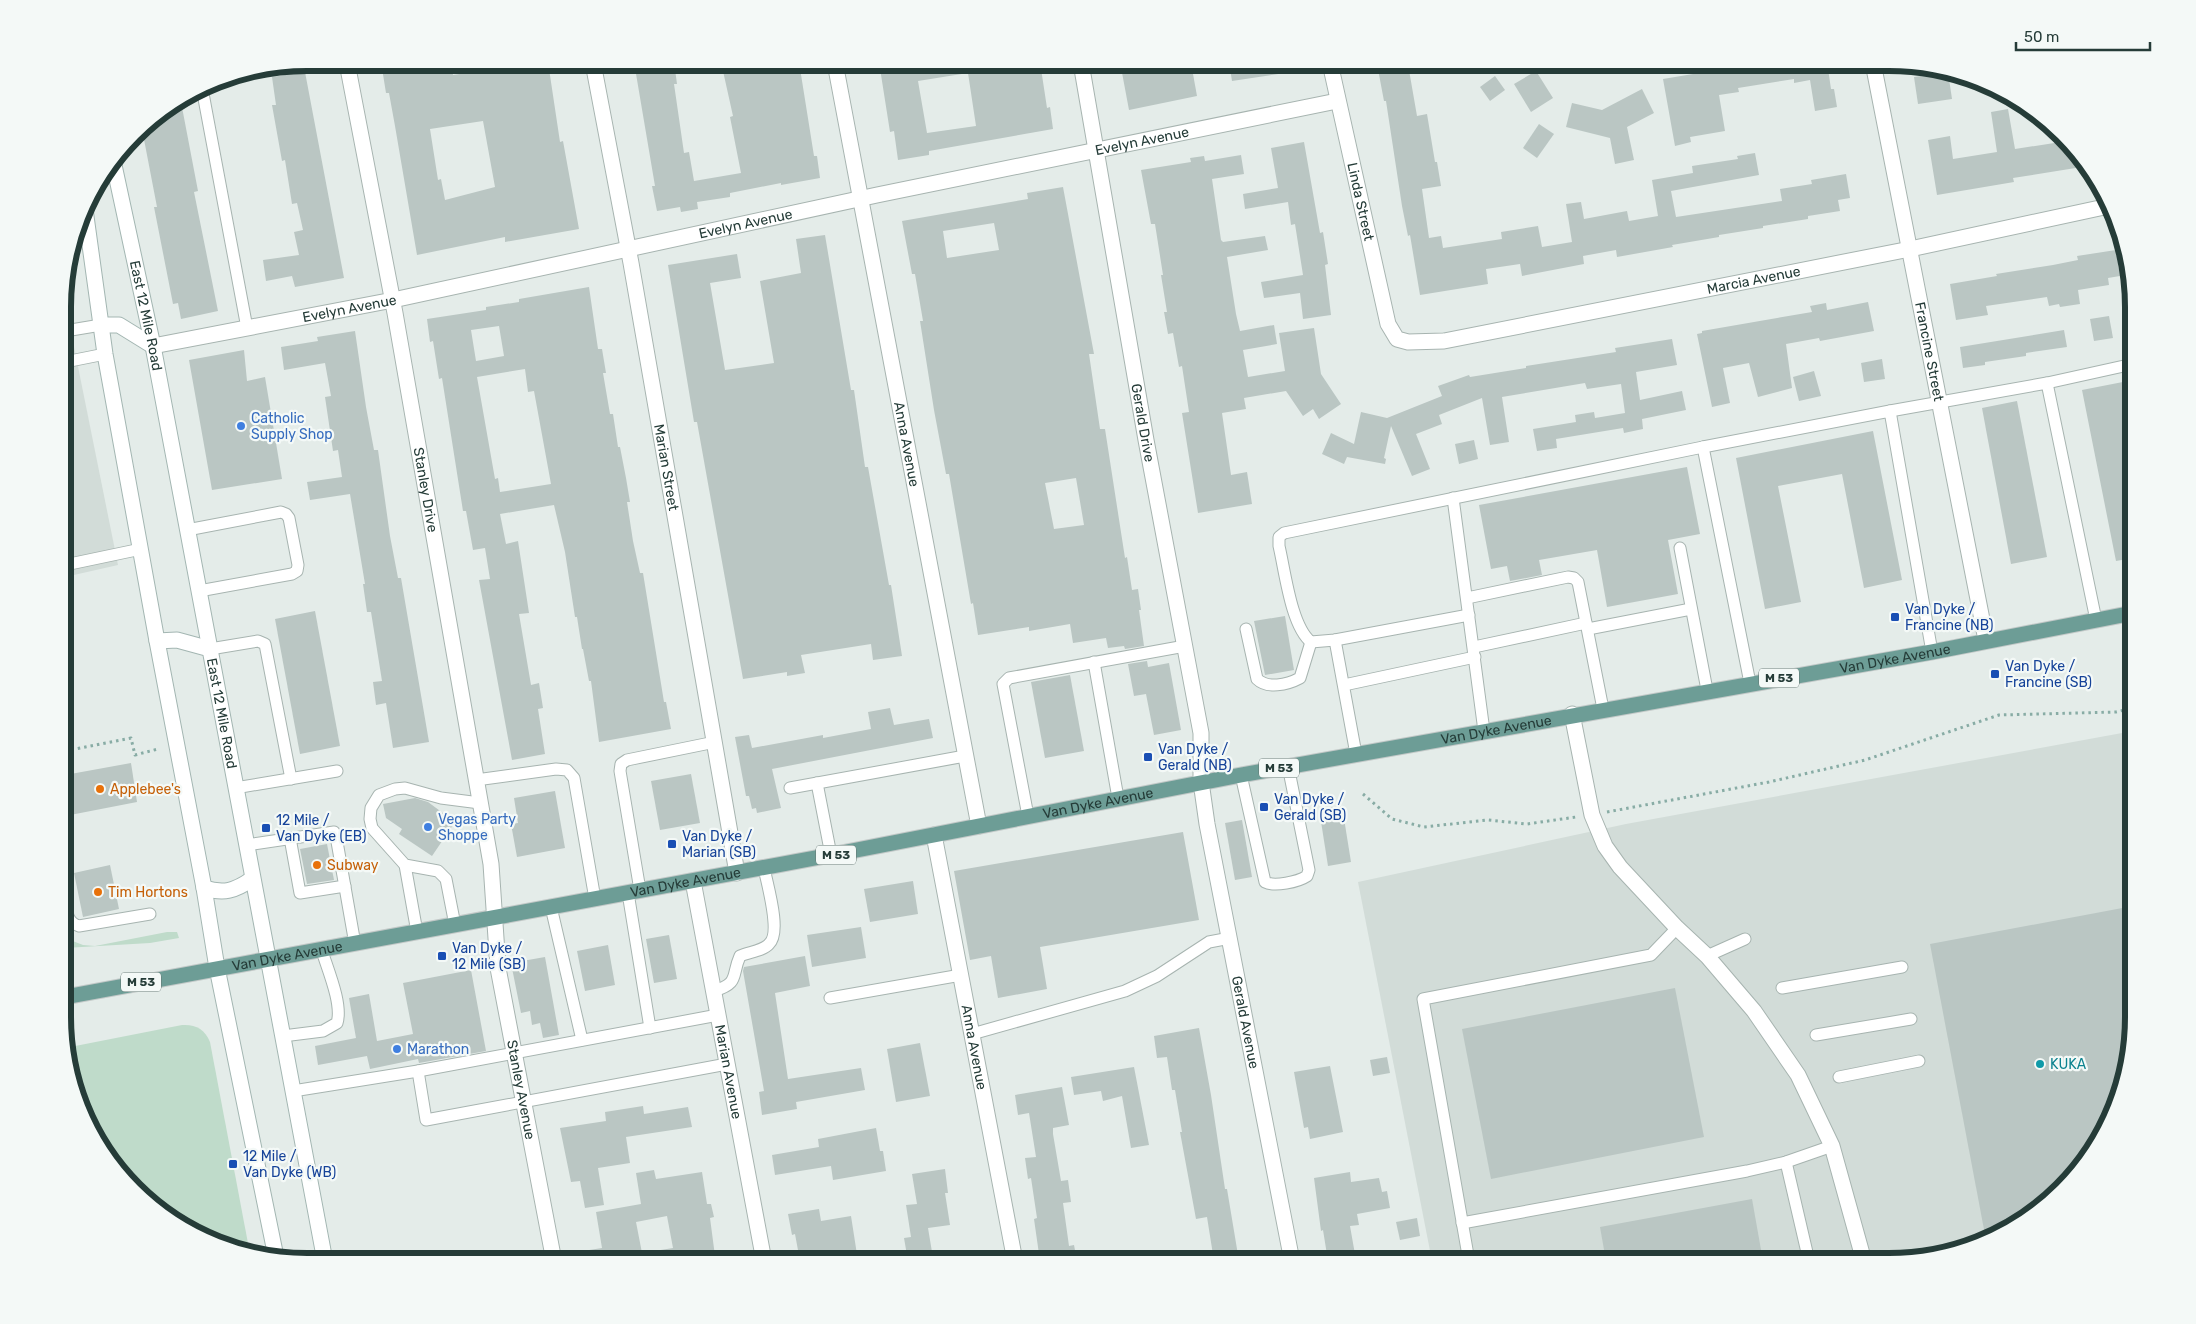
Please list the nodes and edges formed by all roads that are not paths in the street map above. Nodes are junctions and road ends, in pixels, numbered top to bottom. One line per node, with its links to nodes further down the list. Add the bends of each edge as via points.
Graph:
1 (349, 71): 16 (street, Stanley Drive)
2 (595, 71): 14 (street, Marian Street)
3 (837, 71): 11 (street, Anna Avenue)
4 (1083, 71): 9 (street, Gerald Drive)
5 (1332, 71): 8 (street, Linda Street)
6 (1875, 71): 15 (street, Francine Street)
7 (203, 96): 18 (lane)
8 (1337, 101): 9 (street, Evelyn Avenue); 20 (street, Linda Street, via 1388,324)
9 (1097, 150): 11 (street, Evelyn Avenue); 46 (street, Gerald Drive)
10 (115, 170): 21 (street, East 12 Mile Road)
11 (861, 199): 14 (street, Evelyn Avenue); 59 (street, Anna Avenue)
12 (2102, 207): 15 (street, Marcia Avenue)
13 (87, 223): 17 (street)
14 (628, 248): 16 (street, Evelyn Avenue); 57 (street, Marian Street)
15 (1910, 249): 20 (street, Marcia Avenue, via 1444,341 1408,342); 26 (street, Francine Street)
16 (393, 300): 18 (street, Evelyn Avenue); 64 (street, Stanley Drive)
17 (100, 325): 19 (lane); 21 (street, via 119,325); 22 (street)
18 (247, 328): 21 (street, Evelyn Avenue)
19 (71, 330)
20 (1397, 339)
21 (153, 346): 30 (street, East 12 Mile Road)
22 (105, 354): 23 (lane); 32 (street)
23 (71, 361)
24 (2125, 366): 25 (lane)
25 (2046, 383): 26 (lane); 39 (lane)
26 (1940, 403): 27 (lane); 43 (street, Francine Street)
27 (1890, 411): 28 (lane); 49 (lane)
28 (1703, 447): 29 (lane); 51 (lane)
29 (1453, 498): 35 (lane); 45 (lane, via 1284,533 1279,537 1295,612)
30 (187, 530): 34 (street, East 12 Mile Road); 34 (lane, via 281,512 289,518 297,571)
31 (1680, 548): 36 (lane)
32 (142, 549): 33 (lane); 44 (street)
33 (71, 564)
34 (199, 591): 47 (street, East 12 Mile Road)
35 (1467, 598): 37 (lane); 40 (lane, via 1574,578 1578,582)
36 (1691, 609): 40 (lane); 53 (lane)
37 (1469, 615): 42 (lane); 48 (lane)
38 (2125, 615): 39 (main road, Van Dyke Avenue / M 53)
39 (2096, 620): 43 (main road, Van Dyke Avenue / M 53)
40 (1587, 626): 48 (lane); 54 (lane)
41 (1246, 629): 45 (lane, via 1257,679 1269,686 1300,678)
42 (1335, 640): 45 (lane); 52 (lane)
43 (1986, 640): 49 (main road, Van Dyke Avenue / M 53)
44 (157, 641): 47 (street, via 177,640); 83 (street)
45 (1311, 642)
46 (1185, 646): 50 (lane); 65 (street, Gerald Drive, via 1201,733)
47 (210, 649): 63 (lane, via 258,641 265,644); 67 (street, East 12 Mile Road)
48 (1474, 652): 52 (lane); 56 (lane)
49 (1932, 652): 51 (main road, Van Dyke Avenue / M 53)
50 (1094, 662): 69 (lane); 71 (lane, via 1009,678 1003,684)
51 (1750, 683): 53 (main road, Van Dyke Avenue / M 53)
52 (1344, 685): 58 (lane)
53 (1707, 690): 54 (main road, Van Dyke Avenue / M 53)
54 (1603, 709): 55 (main road, Van Dyke Avenue / M 53)
55 (1572, 714): 56 (main road, Van Dyke Avenue / M 53); 91 (street, via 1592,815 1605,846 1620,867)
56 (1484, 731): 58 (main road, Van Dyke Avenue / M 53)
57 (715, 742): 79 (street, Marian Street); 84 (lane, via 627,760 621,764)
58 (1356, 754): 60 (main road, Van Dyke Avenue / M 53)
59 (966, 756): 66 (lane); 72 (street, Anna Avenue)
60 (1288, 766): 62 (main road, Van Dyke Avenue / M 53); 62 (lane, via 1309,870 1302,879 1270,885 1265,882)
61 (337, 771): 63 (lane)
62 (1241, 775): 65 (main road, Van Dyke Avenue / M 53)
63 (291, 779): 67 (lane)
64 (476, 780): 70 (street, Stanley Drive); 85 (lane, via 567,770 574,778)
65 (1201, 782): 69 (main road, Van Dyke Avenue / M 53); 93 (street, Gerald Avenue)
66 (817, 783): 68 (lane); 76 (lane)
67 (235, 788): 75 (street, East 12 Mile Road)
68 (790, 788)
69 (1118, 798): 71 (main road, Van Dyke Avenue / M 53)
70 (480, 803): 77 (lane, via 441,798 405,788 387,790 379,795 371,808 372,828); 88 (street, Stanley Drive)
71 (1028, 816): 72 (main road, Van Dyke Avenue / M 53)
72 (978, 826): 73 (main road, Van Dyke Avenue / M 53)
73 (934, 835): 76 (main road, Van Dyke Avenue / M 53); 101 (street, Anna Avenue)
74 (290, 838): 75 (lane); 82 (lane, via 334,832); 82 (lane, via 300,893)
75 (246, 845): 80 (street, East 12 Mile Road)
76 (831, 855): 78 (main road, Van Dyke Avenue / M 53)
77 (405, 865): 90 (lane, via 429,868 446,878); 92 (lane)
78 (764, 868): 79 (main road, Van Dyke Avenue / M 53); 103 (lane, via 775,928 774,939 768,946 740,956 730,985)
79 (737, 873): 81 (main road, Van Dyke Avenue / M 53)
80 (252, 879): 83 (street, via 228,892); 98 (street, East 12 Mile Road)
81 (693, 881): 84 (main road, Van Dyke Avenue / M 53); 103 (street, Marian Avenue)
82 (345, 886): 95 (lane)
83 (204, 888): 100 (street)
84 (634, 892): 85 (main road, Van Dyke Avenue / M 53); 108 (lane)
85 (595, 899): 86 (main road, Van Dyke Avenue / M 53)
86 (551, 907): 88 (main road, Van Dyke Avenue / M 53); 112 (lane)
87 (150, 914): 89 (lane, via 79,926)
88 (494, 917): 90 (main road, Van Dyke Avenue / M 53); 113 (street, Stanley Avenue, via 498,968)
89 (71, 922)
90 (455, 925): 92 (main road, Van Dyke Avenue / M 53)
91 (1677, 928): 97 (street); 122 (lane, via 1651,955 1423,999)
92 (417, 932): 95 (main road, Van Dyke Avenue / M 53)
93 (1230, 938): 109 (lane, via 1209,942 1157,976 1125,991); 128 (street, Gerald Avenue)
94 (1745, 938): 97 (lane)
95 (355, 944): 96 (main road, Van Dyke Avenue / M 53)
96 (322, 948): 98 (main road, Van Dyke Avenue / M 53); 111 (lane, via 336,996 337,1023 323,1031)
97 (1707, 956): 120 (street, via 1754,1011 1798,1075)
98 (268, 958): 100 (main road, Van Dyke Avenue / M 53); 111 (street, East 12 Mile Road)
99 (1902, 967): 102 (lane)
100 (217, 968): 104 (main road, Van Dyke Avenue / M 53); 123 (street)
101 (961, 975): 105 (lane); 109 (street, Anna Avenue)
102 (1782, 988)
103 (714, 991): 106 (street, Marian Avenue)
104 (71, 996)
105 (830, 998)
106 (718, 1015): 108 (lane); 115 (street, Marian Avenue)
107 (1911, 1019): 110 (lane)
108 (650, 1028): 112 (lane)
109 (972, 1034): 127 (street, Anna Avenue)
110 (1816, 1035)
111 (283, 1036): 118 (street, East 12 Mile Road)
112 (582, 1040): 113 (lane)
113 (514, 1053): 116 (lane); 119 (street, Stanley Avenue)
114 (1919, 1061): 117 (lane)
115 (727, 1064): 119 (lane); 126 (street, Marian Avenue)
116 (418, 1072): 118 (lane); 119 (lane, via 426,1120)
117 (1839, 1077)
118 (293, 1091): 124 (street, East 12 Mile Road)
119 (523, 1102): 125 (street, Stanley Avenue)
120 (1832, 1146): 121 (lane); 131 (street)
121 (1786, 1162): 122 (lane); 130 (lane)
122 (1462, 1223): 129 (lane)
123 (275, 1251)
124 (323, 1253)
125 (552, 1253)
126 (762, 1253)
127 (1013, 1253)
128 (1290, 1253)
129 (1468, 1253)
130 (1807, 1253)
131 (1862, 1253)

